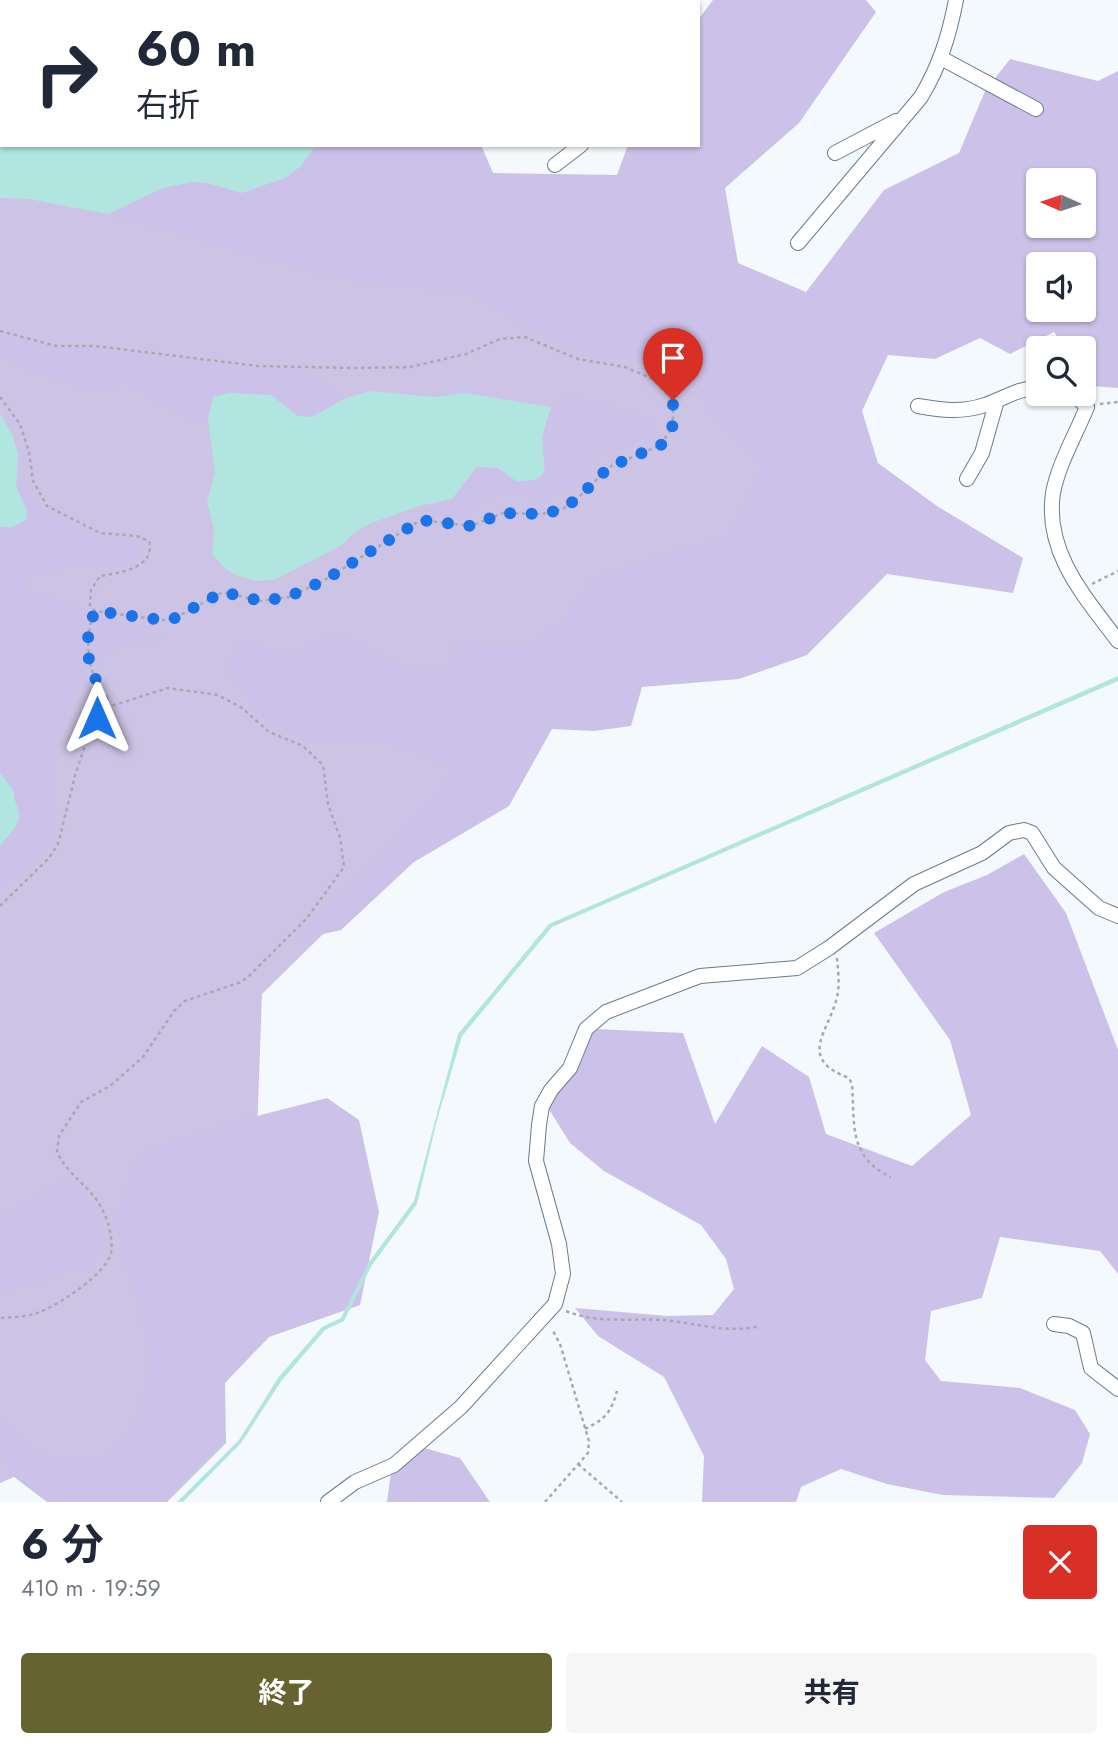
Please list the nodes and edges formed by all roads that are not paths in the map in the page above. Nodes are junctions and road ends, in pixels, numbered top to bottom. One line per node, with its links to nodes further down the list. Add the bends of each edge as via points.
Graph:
1 (956, 0): 2 (street)
2 (941, 58): 3 (street); 4 (street, via 921,97)
3 (1035, 109)
4 (904, 117): 6 (street); 8 (street)
5 (578, 147): 7 (street)
6 (835, 153)
7 (555, 165)
8 (798, 243)
9 (1026, 389): 10 (street)
10 (997, 400): 11 (street, via 966,410); 13 (street, via 982,453)
11 (918, 406)
12 (1086, 406): 14 (street, via 1054,491 1056,545 1080,589)
13 (967, 479)
14 (1118, 641)
15 (1118, 916): 18 (street, via 1099,908 1054,869 1032,833 1017,831 971,859 914,884 797,968 699,976 606,1012 586,1028 570,1068 542,1106 536,1161 563,1274 554,1306 461,1407 394,1465 355,1482)
16 (1054, 1324): 17 (street, via 1083,1333 1091,1368)
17 (1118, 1389)
18 (328, 1502)

